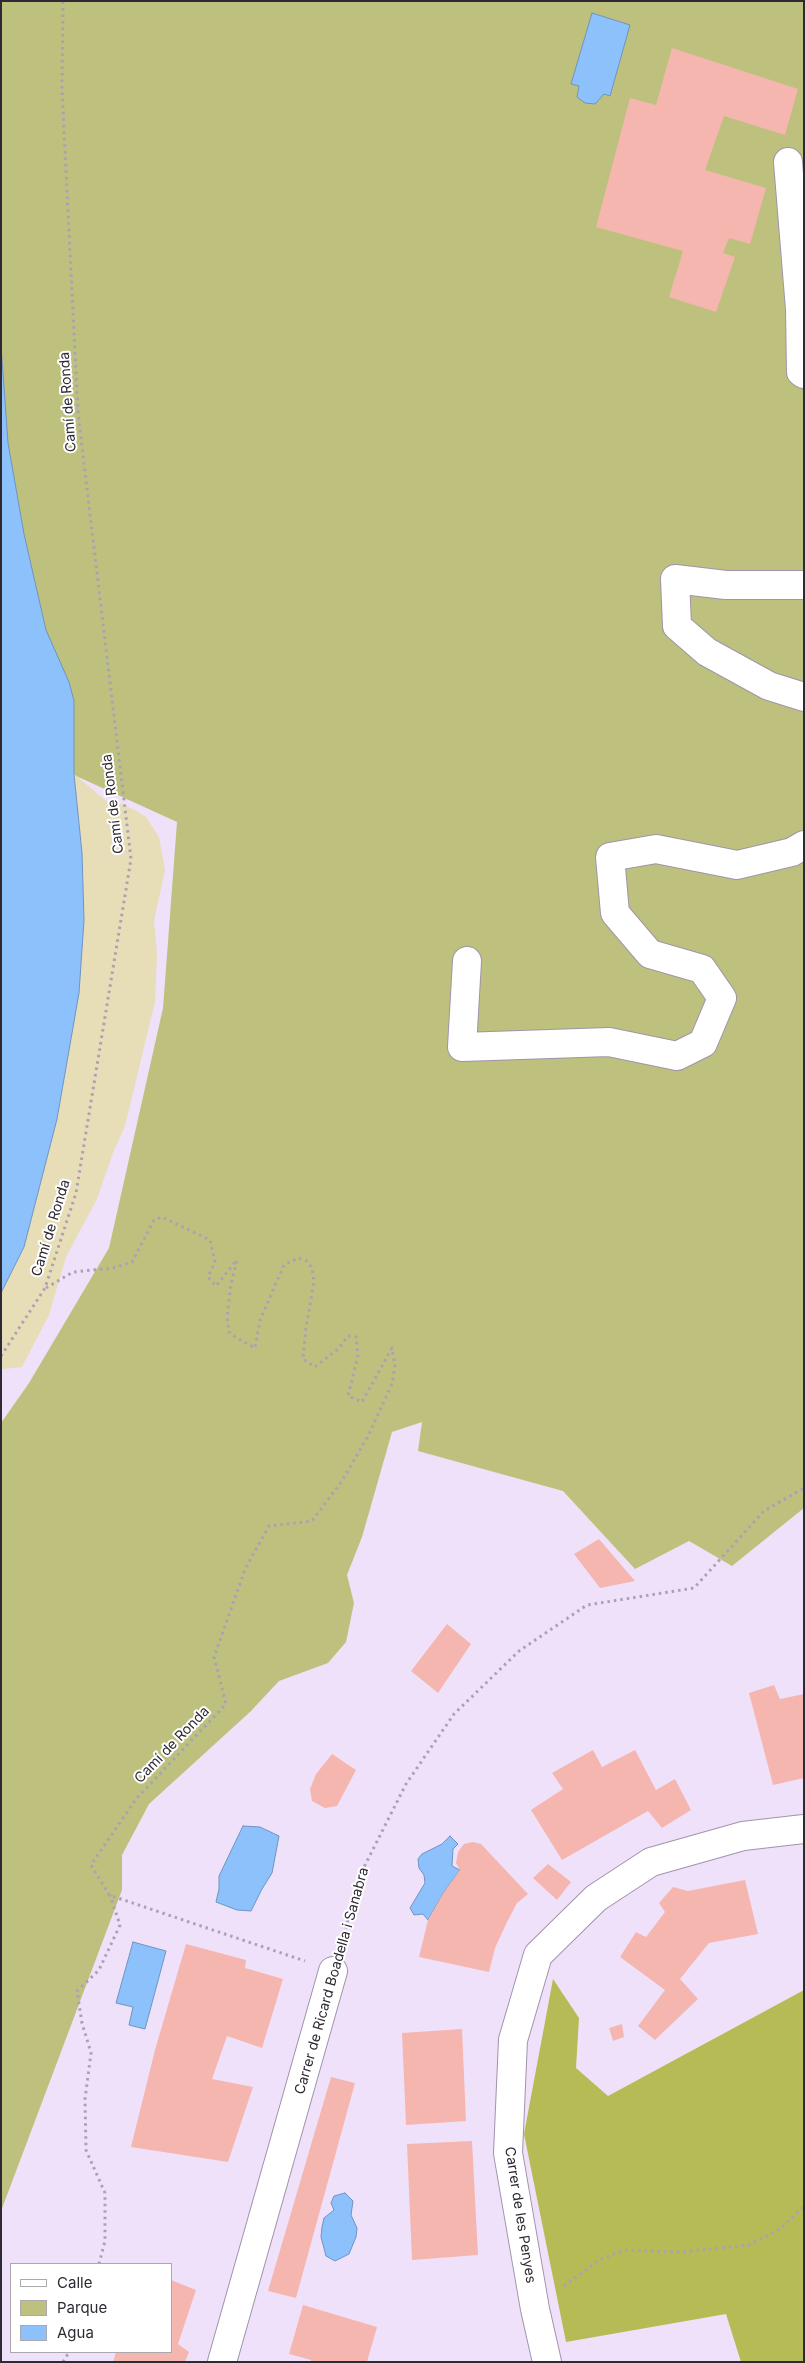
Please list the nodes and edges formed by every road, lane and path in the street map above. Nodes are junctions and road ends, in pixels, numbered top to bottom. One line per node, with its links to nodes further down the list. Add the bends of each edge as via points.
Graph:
1 (63, 1): 9 (path, Camí de Ronda, via 62,90 78,413 131,859 76,1193)
2 (788, 162): 3 (street)
3 (802, 311): 4 (street)
4 (804, 374)
5 (804, 585): 6 (street, via 726,585 675,580 677,626 707,652 769,686)
6 (804, 697)
7 (804, 845): 8 (street, via 792,852 737,865 656,849 610,857 615,913 650,954 702,969 722,998 703,1043 678,1056 609,1042 462,1047)
8 (467, 961)
9 (45, 1288): 10 (path); 13 (path, Camí de Ronda, via 73,1272 113,1268 132,1262 154,1220 162,1217 210,1240 215,1262 208,1277 216,1286 237,1261 227,1318 229,1332 235,1337 255,1348 260,1320 284,1265 298,1258 307,1261 312,1268 314,1282 303,1359 315,1367 338,1350 348,1336 356,1337 358,1355 348,1396 362,1402 392,1348 394,1365 392,1384 342,1481 312,1521 270,1526 246,1567 214,1657 226,1704 136,1799 91,1865)
10 (1, 1356)
11 (804, 1488): 14 (path, Carrer de Ricard Boadella i Sanabra, via 764,1511 694,1588 587,1605 519,1651 454,1714 406,1784 362,1871)
12 (804, 1829): 17 (street, Carrer de les Penyes, via 743,1836 651,1862 596,1898 538,1955 514,2040 508,2153)
13 (109, 1895): 14 (path); 16 (path, via 120,1925 99,1970 77,1991 91,2053 85,2100 86,2150 105,2193 105,2241)
14 (333, 1971): 18 (street, Carrer de Ricard Boadella i Sanabra)
15 (804, 2206): 17 (path, via 780,2230 749,2245 680,2252 641,2250 614,2253 562,2287)
16 (99, 2263)
17 (536, 2315): 19 (street, Carrer de les Penyes)
18 (222, 2362)
19 (547, 2362)

